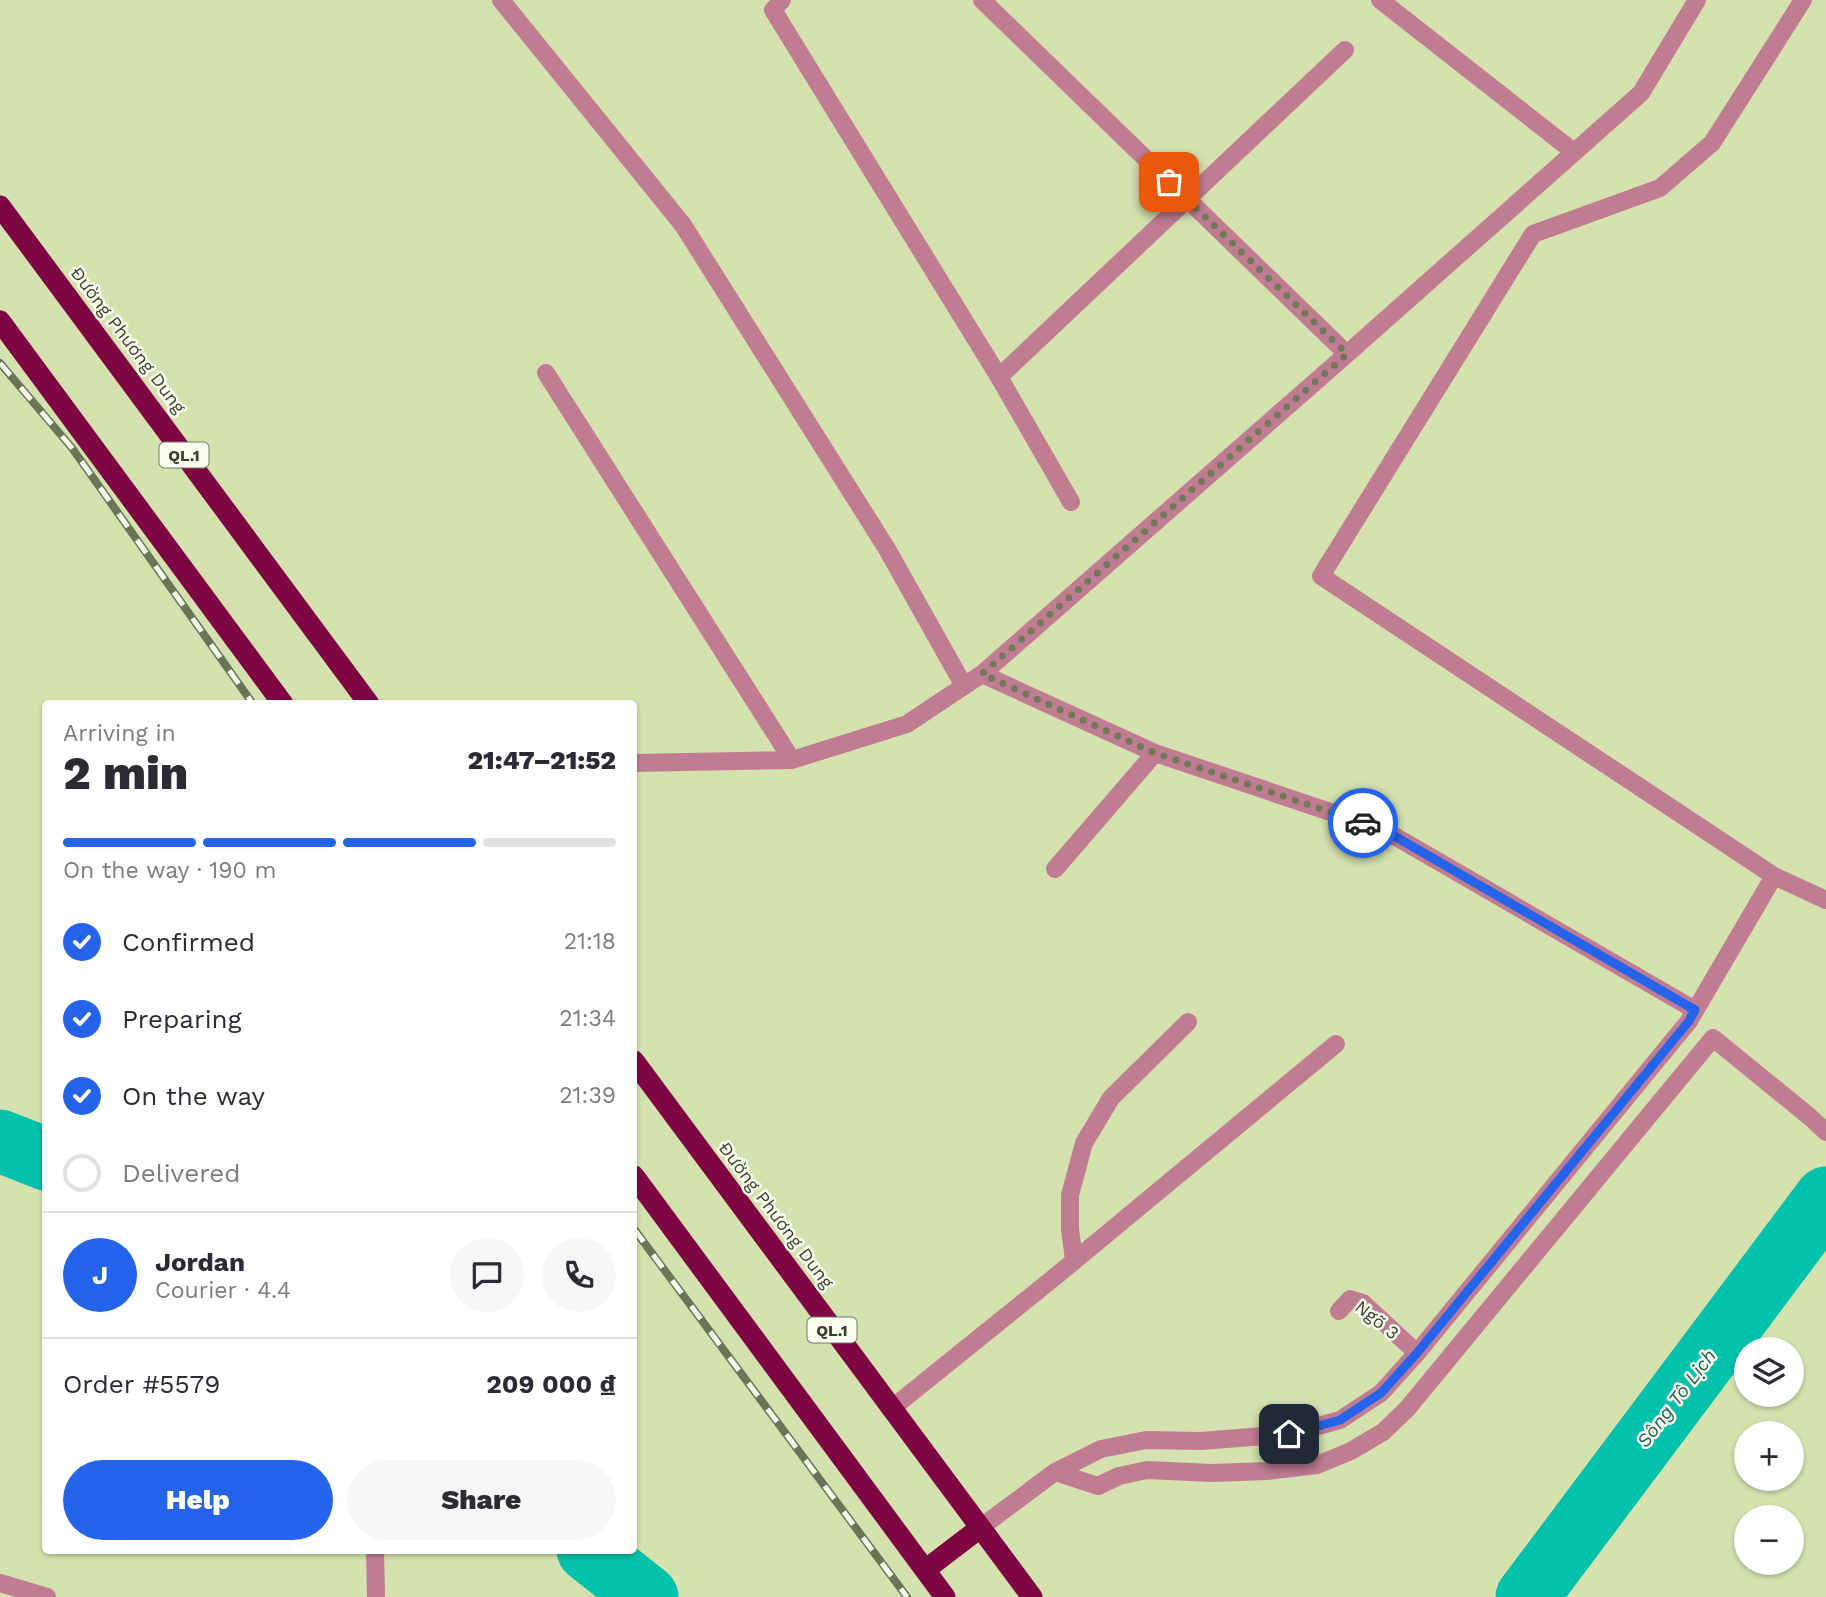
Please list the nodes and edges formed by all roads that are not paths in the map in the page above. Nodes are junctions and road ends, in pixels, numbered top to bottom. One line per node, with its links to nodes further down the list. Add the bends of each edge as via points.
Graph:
1 (501, 0): 17 (street, via 683,225 887,549)
2 (782, 0): 14 (street, via 773,10)
3 (982, 0): 9 (street)
4 (1380, 0): 8 (street)
5 (1697, 0): 8 (street, via 1641,93)
6 (1803, 0): 24 (street, via 1712,143 1660,188 1532,234 1321,576)
7 (1345, 50): 9 (street)
8 (1574, 152): 12 (street)
9 (1188, 201): 12 (street); 14 (street)
10 (0, 206): 19 (highway, Đường Phương Dung / QL.1)
11 (0, 321): 18 (highway)
12 (1347, 354): 16 (street)
13 (546, 373): 21 (street)
14 (999, 377): 15 (street)
15 (1070, 502)
16 (982, 674): 17 (street); 20 (street)
17 (964, 686): 21 (street, via 907,724)
18 (280, 700)
19 (366, 700)
20 (1155, 753): 23 (street); 26 (street, via 1384,830)
21 (792, 760): 22 (street)
22 (637, 763)
23 (1055, 869)
24 (1774, 876): 25 (street); 26 (street)
25 (1826, 900)
26 (1695, 1010): 34 (street)
27 (1188, 1022): 32 (street, via 1111,1098 1083,1143 1070,1195)
28 (1336, 1044): 32 (street)
29 (637, 1065): 35 (highway, Đường Phương Dung / QL.1)
30 (1826, 1132): 36 (street, via 1713,1038 1407,1409 1382,1432 1317,1465 1212,1474 1147,1470 1098,1486)
31 (637, 1181): 39 (highway)
32 (1074, 1260): 35 (street)
33 (1339, 1311): 34 (street, Ngõ 3, via 1350,1299 1363,1303)
34 (1417, 1353): 36 (street, via 1381,1393 1340,1420 1289,1434 1146,1440 1101,1449)
35 (891, 1409): 37 (highway, Đường Phương Dung / QL.1)
36 (1055, 1472): 37 (street)
37 (980, 1528): 39 (highway); 44 (highway, Đường Phương Dung / QL.1)
38 (375, 1554): 42 (street)
39 (925, 1570): 43 (highway)
40 (0, 1583): 41 (street)
41 (47, 1597)
42 (376, 1597)
43 (945, 1597)
44 (1032, 1597)

